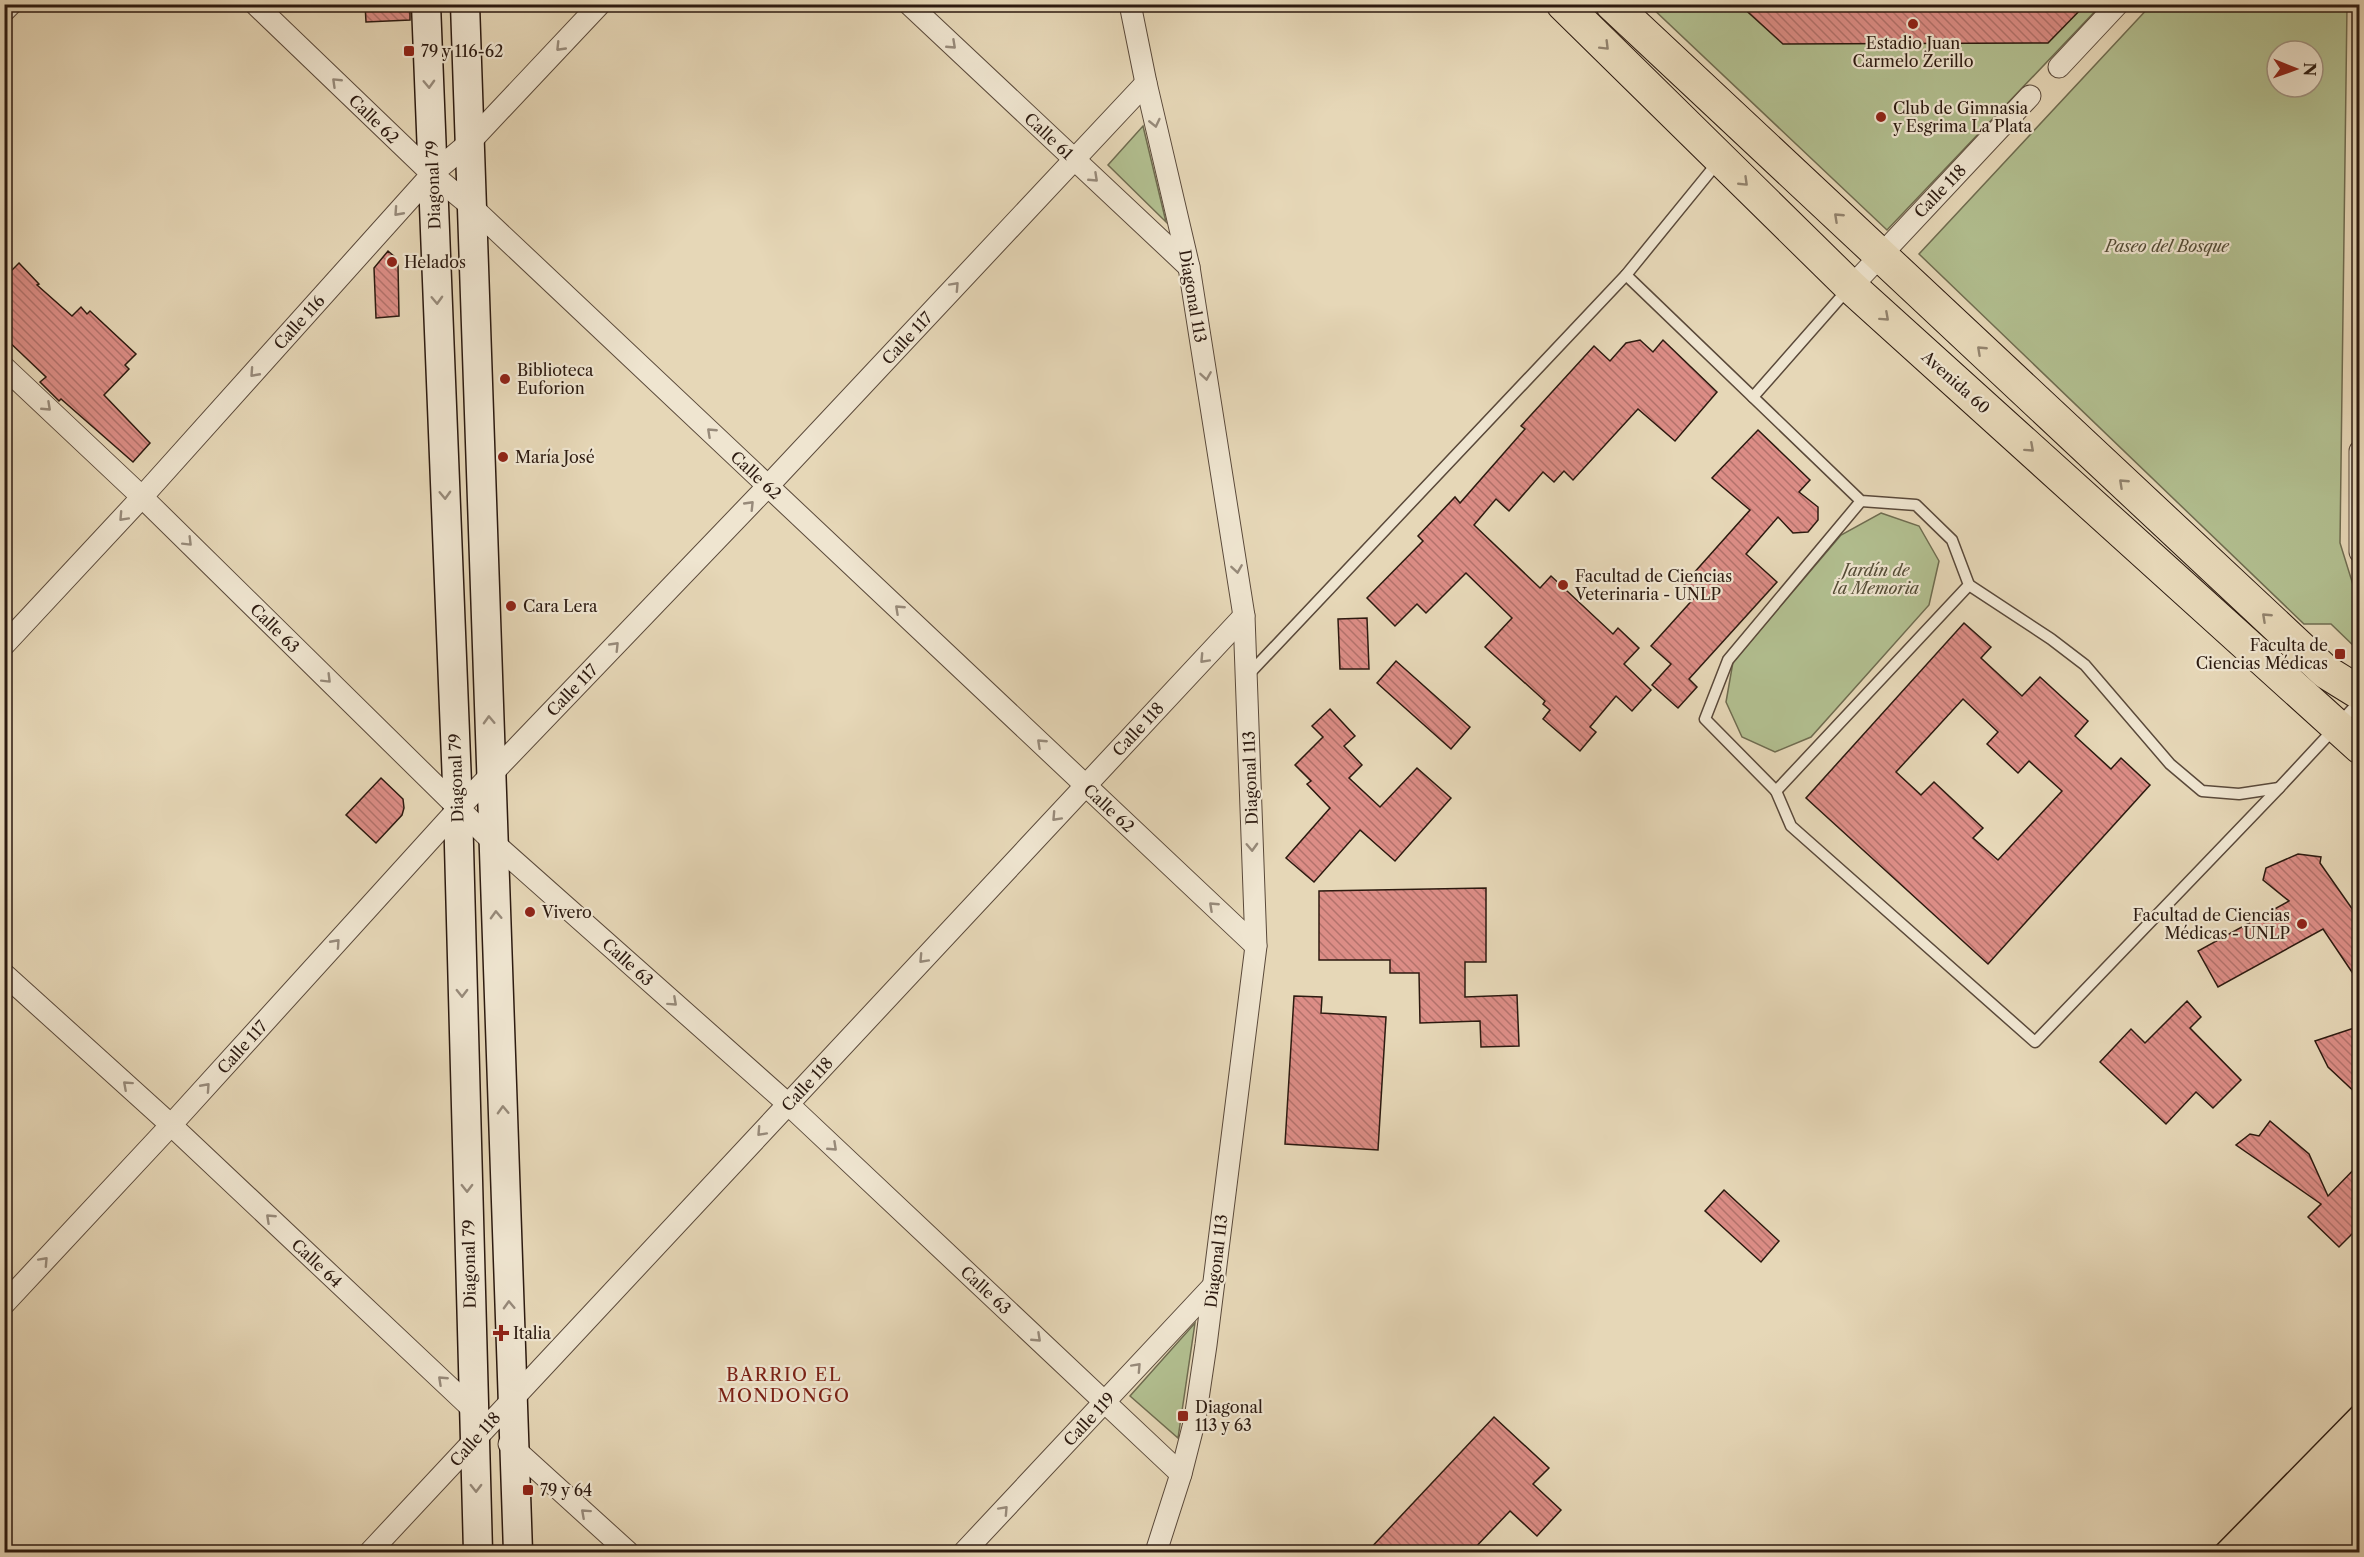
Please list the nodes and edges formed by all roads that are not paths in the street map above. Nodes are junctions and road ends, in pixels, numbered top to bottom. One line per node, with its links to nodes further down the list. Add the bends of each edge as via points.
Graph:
1 (11, 4): 11 (street)
2 (255, 4): 18 (street, Calle 62, one-way to 2)
3 (426, 4): 18 (main road, Diagonal 79, one-way to 18)
4 (465, 4): 15 (main road)
5 (600, 4): 15 (street, Calle 116, one-way to 15)
6 (909, 4): 16 (street, Calle 61, one-way to 16)
7 (1130, 4): 13 (street, Diagonal 113)
8 (1563, 4): 17 (main road, Avenida 60, one-way to 17)
9 (1612, 4): 20 (main road, one-way to 9)
10 (2118, 4): 12 (street)
11 (4, 11)
12 (2059, 67)
13 (1146, 83): 16 (street, Calle 117); 21 (street, Diagonal 113, one-way to 21)
14 (2030, 96): 20 (street, Calle 118)
15 (470, 142): 18 (street, Calle 116); 19 (main road)
16 (1074, 159): 21 (street, Calle 61, one-way to 21); 27 (street, Calle 117, one-way to 16)
17 (1720, 159): 22 (lane); 23 (main road, Avenida 60, one-way to 23)
18 (432, 174): 19 (street, Calle 62); 28 (street, Calle 116, one-way to 28); 43 (main road, Diagonal 79, one-way to 43)
19 (472, 207): 27 (street, Calle 62, one-way to 19); 39 (main road, one-way to 19)
20 (1879, 255): 23 (street, Calle 118); 35 (main road, one-way to 20, via 2326,672)
21 (1189, 267): 32 (street, Diagonal 113, one-way to 32)
22 (1626, 275): 25 (lane); 34 (lane)
23 (1851, 286): 25 (lane); 37 (main road, Avenida 60, one-way to 37)
24 (4, 367): 28 (street, Calle 63, one-way to 28)
25 (1753, 398): 29 (lane)
26 (2360, 451): 30 (street)
27 (768, 486): 39 (street, Calle 117, one-way to 27); 40 (street, Calle 62, one-way to 27)
28 (142, 497): 33 (street, Calle 116, one-way to 33); 43 (street, Calle 63, one-way to 43)
29 (1861, 501): 31 (lane, via 1916,505 1952,540); 42 (lane, via 1728,660 1705,719)
30 (2360, 552)
31 (1969, 585): 41 (lane, via 2085,665 2170,764 2202,791 2239,794); 42 (lane)
32 (1244, 616): 34 (street, Diagonal 113); 40 (street, Calle 118, one-way to 40)
33 (4, 645)
34 (1246, 677): 45 (street, Diagonal 113, one-way to 45)
35 (2360, 693)
36 (2360, 701): 37 (lane)
37 (2336, 725): 38 (main road, Avenida 60); 41 (lane)
38 (2360, 747)
39 (491, 774): 43 (street, Calle 117); 44 (main road)
40 (1086, 785): 45 (street, Calle 62, one-way to 40); 47 (street, Calle 118, one-way to 47)
41 (2279, 788): 42 (lane, via 2035,1041 1791,826)
42 (1776, 791)
43 (458, 809): 44 (street, Calle 63); 48 (street, Calle 117, one-way to 43); 53 (main road, Diagonal 79, one-way to 53)
44 (494, 843): 47 (street, Calle 63, one-way to 47); 51 (main road, one-way to 44)
45 (1256, 946): 49 (street, Diagonal 113)
46 (4, 974): 48 (street, Calle 64, one-way to 46)
47 (788, 1104): 51 (street, Calle 118, one-way to 51); 52 (street, Calle 63, one-way to 52)
48 (171, 1125): 50 (street, Calle 117, one-way to 48); 53 (street, Calle 64, one-way to 48)
49 (1213, 1286): 52 (street, Calle 119, one-way to 49); 55 (street, Diagonal 113, via 1195,1419)
50 (4, 1304)
51 (513, 1397): 53 (street, Calle 118); 54 (main road)
52 (1105, 1402): 55 (street, Calle 63); 60 (street, Calle 119, one-way to 52)
53 (479, 1425): 54 (street, Calle 64); 56 (street, Calle 118); 57 (main road, Diagonal 79, one-way to 57)
54 (514, 1448): 58 (main road); 59 (street, Calle 64, one-way to 54)
55 (1181, 1474): 61 (street, Diagonal 113)
56 (370, 1552)
57 (477, 1552)
58 (518, 1552)
59 (628, 1552)
60 (964, 1552)
61 (1156, 1552)

